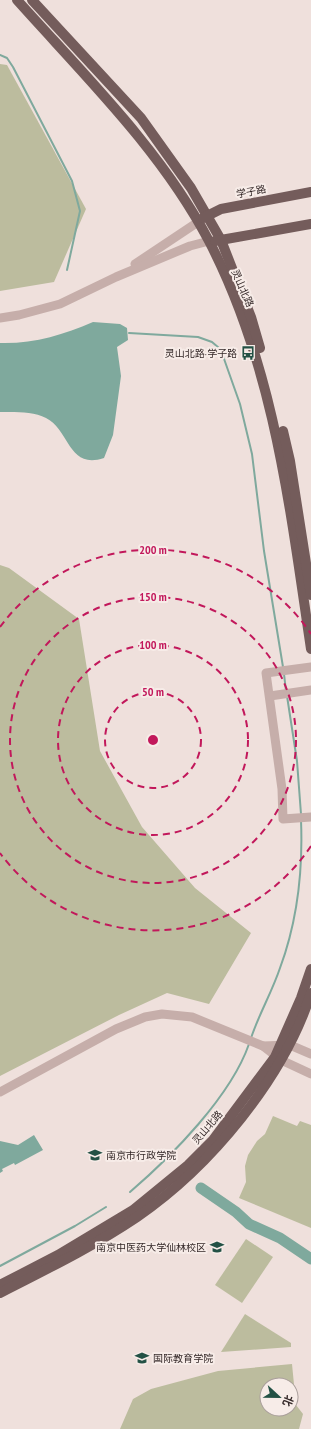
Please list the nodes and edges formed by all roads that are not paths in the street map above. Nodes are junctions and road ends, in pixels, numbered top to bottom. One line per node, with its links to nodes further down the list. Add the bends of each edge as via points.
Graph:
1 (16, 0): 5 (main road, 灵山北路, via 130,127)
2 (32, 0): 4 (main road, 灵山北路, via 141,118)
3 (311, 192): 4 (main road, 学子路, via 221,209)
4 (207, 215): 5 (main road, 学子路); 7 (main road, 灵山北路)
5 (198, 222): 8 (main road, 灵山北路); 9 (street)
6 (311, 224): 7 (main road)
7 (221, 240): 8 (main road); 11 (main road, 灵山北路, via 251,317 278,412 290,461)
8 (209, 241): 9 (street, via 190,246); 12 (main road, 灵山北路, via 245,324 272,414 283,463)
9 (116, 276): 10 (street, via 60,304)
10 (0, 318)
11 (311, 595)
12 (311, 649)
13 (311, 667): 15 (street, via 266,673)
14 (311, 690): 15 (street)
15 (270, 696): 16 (street, via 282,789 283,819)
16 (311, 817)
17 (311, 969): 19 (main road, 灵山北路)
18 (311, 994): 19 (main road, 灵山北路)
19 (285, 1044): 20 (street); 21 (street); 22 (main road, 灵山北路)
20 (263, 1046): 22 (street); 24 (street, via 192,1017 162,1014 145,1017 116,1029)
21 (311, 1054)
22 (278, 1059): 23 (street); 25 (main road, 灵山北路, via 213,1140 161,1189 120,1219 58,1255); 26 (main road, 灵山北路, via 235,1126 198,1166 168,1193 138,1217 73,1256)
23 (311, 1074)
24 (0, 1092)
25 (0, 1284)
26 (0, 1293)

